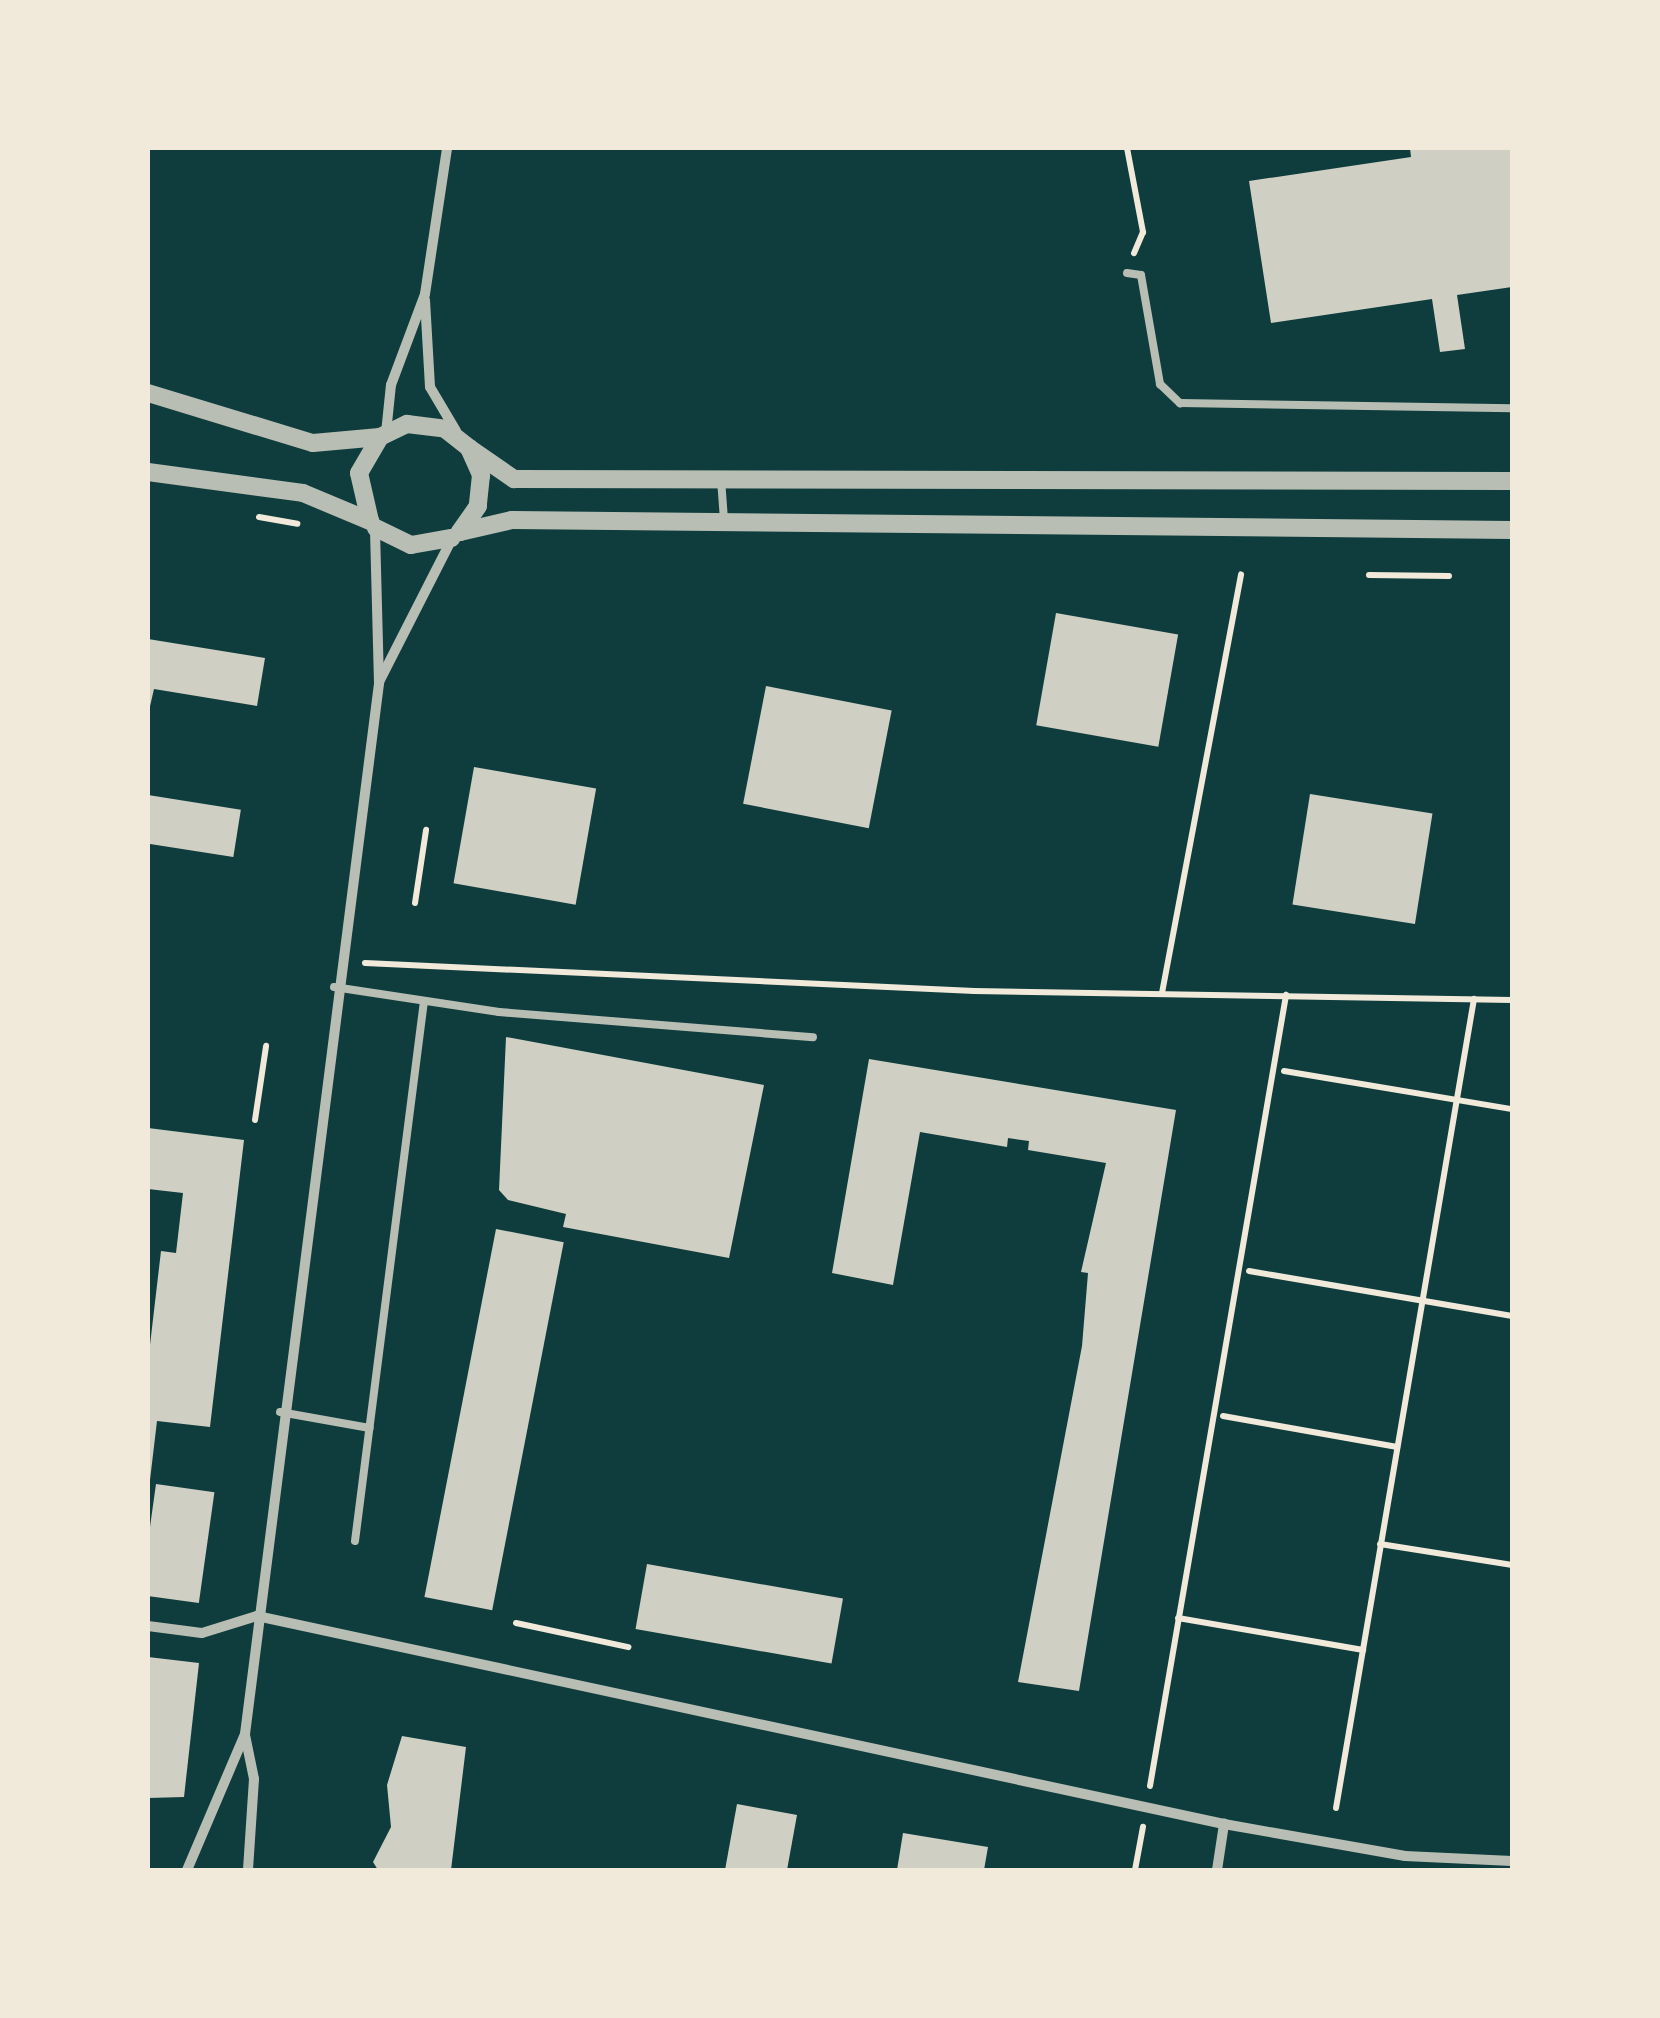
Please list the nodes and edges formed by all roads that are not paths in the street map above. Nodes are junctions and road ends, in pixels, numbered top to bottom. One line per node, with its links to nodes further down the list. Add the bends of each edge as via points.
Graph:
1 (448, 148): 3 (street)
2 (1127, 273): 5 (lane, via 1140,275 1160,384 1180,403)
3 (425, 294): 6 (street, via 391,385); 7 (street, via 430,387)
4 (148, 393): 6 (street, via 271,436)
5 (1512, 408)
6 (383, 435): 7 (street, via 423,422); 12 (street, via 359,472)
7 (465, 444): 9 (street, via 514,479); 14 (street, via 482,490)
8 (148, 472): 12 (street, via 303,493)
9 (721, 476): 10 (street); 11 (lane)
10 (1512, 480)
11 (724, 524): 13 (street); 14 (street, via 512,520)
12 (373, 525): 14 (street, via 411,545); 15 (street)
13 (1512, 530)
14 (456, 535): 15 (street)
15 (379, 683): 16 (street)
16 (334, 987): 17 (lane); 19 (street)
17 (424, 1001): 18 (lane); 20 (lane)
18 (813, 1037)
19 (280, 1412): 20 (lane); 22 (street)
20 (370, 1428): 21 (lane)
21 (355, 1541)
22 (256, 1616): 23 (street, via 202,1633); 24 (street); 25 (street)
23 (148, 1626)
24 (244, 1734): 27 (street); 28 (street, via 254,1779)
25 (1224, 1824): 26 (street, via 1405,1856); 29 (street)
26 (1512, 1861)
27 (188, 1870)
28 (248, 1870)
29 (1216, 1870)

